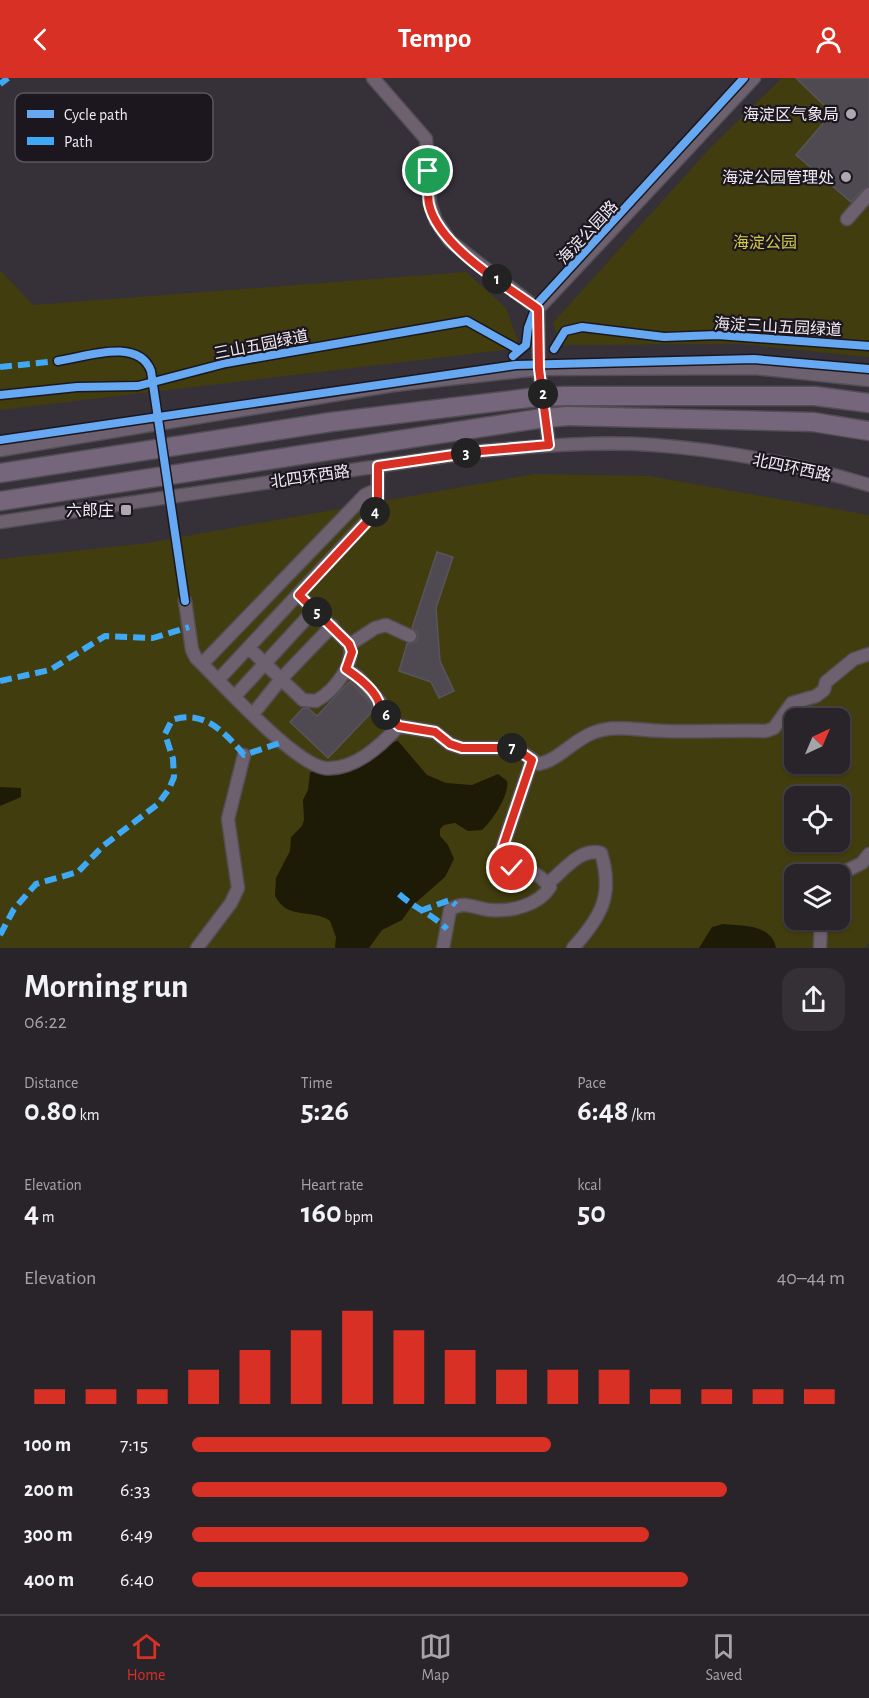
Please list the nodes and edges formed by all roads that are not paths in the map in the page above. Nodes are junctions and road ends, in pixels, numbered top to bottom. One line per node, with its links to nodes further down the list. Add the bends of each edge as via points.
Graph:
1 (373, 78): 5 (street, via 426,139 429,204 450,241)
2 (754, 78): 5 (street, 海淀公园路)
3 (869, 194): 4 (street)
4 (848, 219)
5 (538, 309): 6 (street)
6 (539, 369): 7 (street, via 755,368); 12 (street); 13 (street, via 394,385)
7 (869, 380)
8 (869, 403): 15 (highway, bridge, via 815,396 537,398 331,422)
9 (813, 422): 10 (highway, 北四环西路); 11 (highway); 18 (highway, 北四环西路, bridge, via 567,416)
10 (869, 431)
11 (869, 443)
12 (549, 445): 14 (street, 北四环西路); 16 (street, 北四环西路, via 665,447 744,457)
13 (0, 450)
14 (378, 466): 17 (street); 19 (street, 北四环西路)
15 (0, 473)
16 (869, 485)
17 (378, 489): 20 (street, via 378,510); 28 (street, via 365,495)
18 (0, 501)
19 (0, 522)
20 (299, 595): 22 (street); 26 (street)
21 (185, 601): 28 (street, via 192,650)
22 (314, 610): 23 (street); 29 (street)
23 (332, 626): 25 (street); 31 (street)
24 (410, 636): 25 (street, via 386,625)
25 (349, 645): 30 (street, via 352,652)
26 (249, 648): 29 (street); 32 (street)
27 (869, 654): 37 (street, via 854,659 826,682 824,690 816,696 792,704 774,728 766,731 623,728 595,732 548,762 539,764)
28 (202, 664): 32 (street)
29 (264, 664): 31 (street); 33 (street)
30 (346, 669): 31 (street, via 316,701 303,700); 35 (street, via 358,677 380,702 380,709)
31 (281, 679): 34 (street)
32 (218, 680): 33 (street)
33 (235, 696): 34 (street)
34 (253, 714): 35 (street, via 301,757 326,768 348,765 381,745)
35 (399, 726): 37 (street, via 435,732 462,748 515,748)
36 (244, 755): 42 (street, via 228,819 238,888)
37 (532, 760): 40 (street, via 502,849 512,868 536,875)
38 (869, 854): 39 (street)
39 (850, 869)
40 (547, 884): 43 (street, via 547,892 516,908 490,910 456,905 450,910); 44 (street, via 576,858 594,851 601,853 607,888 596,922)
41 (821, 930): 45 (street)
42 (197, 948)
43 (443, 948)
44 (573, 948)
45 (820, 948)

